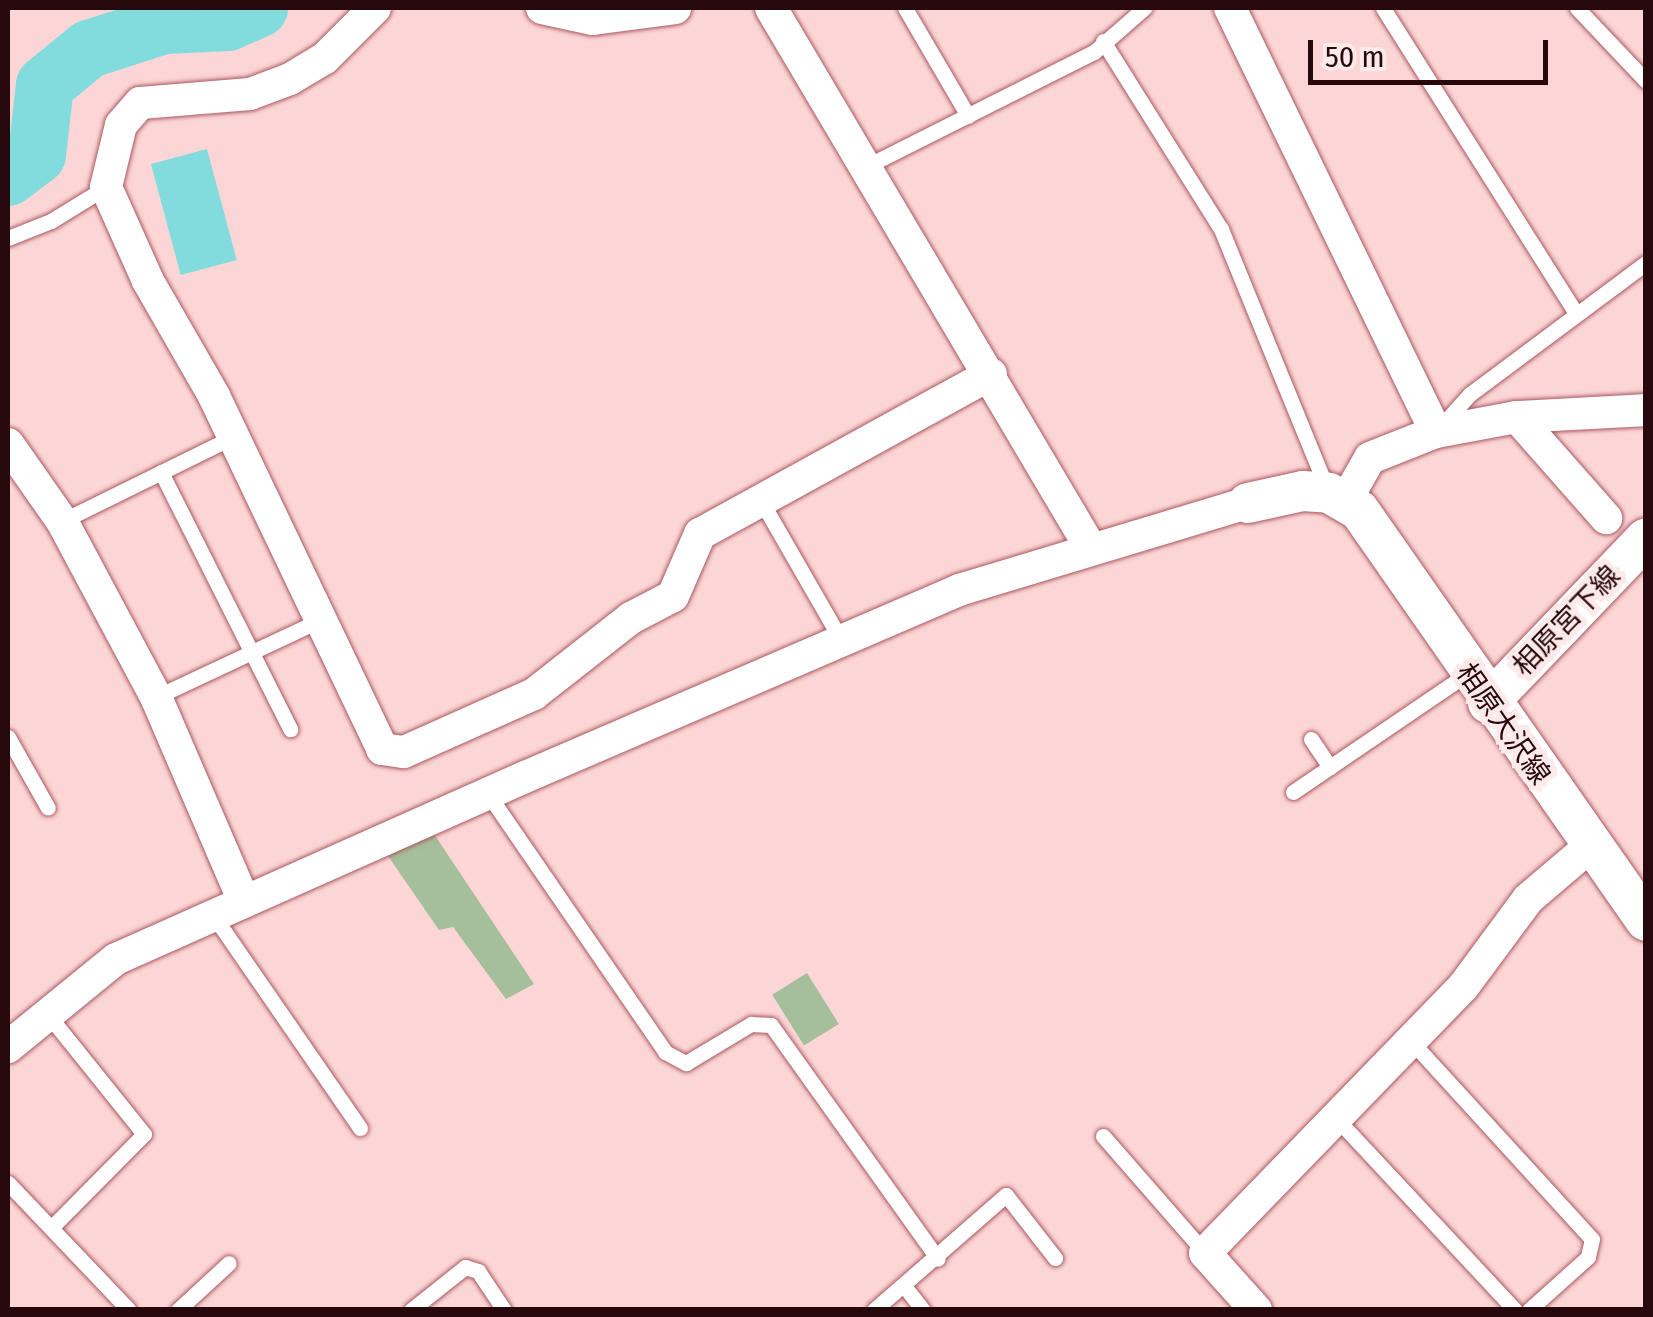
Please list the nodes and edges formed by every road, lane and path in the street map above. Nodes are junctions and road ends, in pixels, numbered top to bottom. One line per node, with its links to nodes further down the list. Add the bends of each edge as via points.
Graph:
1 (375, 8): 14 (street, via 324,58 290,80 250,94 140,103 121,124)
2 (542, 8): 3 (street, via 593,19)
3 (675, 8)
4 (771, 8): 13 (street)
5 (905, 8): 12 (lane)
6 (1144, 8): 10 (lane)
7 (1230, 8): 21 (street)
8 (1384, 8): 17 (lane)
9 (1576, 8): 11 (lane)
10 (1102, 42): 12 (lane); 27 (lane, via 1222,229)
11 (1646, 81)
12 (968, 116): 13 (lane)
13 (867, 166): 18 (street)
14 (106, 187): 15 (lane, via 51,222); 22 (street)
15 (8, 238)
16 (1646, 263): 17 (lane)
17 (1576, 312): 21 (lane, via 1470,394)
18 (991, 374): 25 (street); 31 (street)
19 (1646, 410): 20 (street)
20 (1518, 417): 21 (street); 28 (street)
21 (1436, 432): 27 (street, via 1370,458)
22 (232, 438): 24 (lane); 32 (street)
23 (8, 444): 29 (street)
24 (160, 472): 29 (lane); 34 (lane)
25 (760, 499): 32 (street, via 700,534 673,596 631,618 534,694 404,752 373,741); 33 (lane)
26 (1248, 503): 27 (street, via 1303,491); 31 (street)
27 (1348, 505): 35 (street, 相原大沢線)
28 (1606, 518)
29 (62, 521): 36 (street)
30 (1646, 538): 35 (street, 相原宮下線)
31 (1090, 547): 33 (street, via 959,590)
32 (318, 621): 34 (lane)
33 (841, 640): 42 (street)
34 (253, 652): 36 (lane); 37 (lane)
35 (1478, 688): 40 (lane); 44 (street, 相原大沢線)
36 (156, 697): 45 (street)
37 (290, 729)
38 (8, 737): 43 (lane)
39 (1311, 739): 40 (lane)
40 (1330, 766): 41 (lane)
41 (1293, 792)
42 (488, 794): 45 (street); 58 (lane, via 665,1052 686,1063 752,1024 771,1025)
43 (48, 808)
44 (1589, 847): 47 (street, 相原大沢線); 49 (street, via 1528,898 1463,987)
45 (244, 901): 46 (street)
46 (212, 915): 48 (street, via 116,959); 52 (lane)
47 (1646, 921)
48 (45, 1010): 50 (street); 55 (lane, via 144,1134)
49 (1411, 1041): 51 (street); 69 (lane, via 1592,1240 1588,1257)
50 (8, 1047)
51 (1335, 1116): 56 (street); 68 (lane)
52 (360, 1128)
53 (1104, 1136): 56 (lane)
54 (8, 1183): 55 (lane)
55 (52, 1228): 61 (lane)
56 (1205, 1253): 67 (street)
57 (1055, 1258): 58 (lane, via 1006,1196)
58 (938, 1259): 60 (lane)
59 (230, 1263): 62 (lane)
60 (905, 1287): 65 (lane); 66 (lane)
61 (129, 1310)
62 (178, 1310)
63 (412, 1310): 64 (lane, via 465,1267 478,1272)
64 (504, 1310)
65 (874, 1310)
66 (922, 1310)
67 (1256, 1310)
68 (1515, 1310)
69 (1530, 1310)

